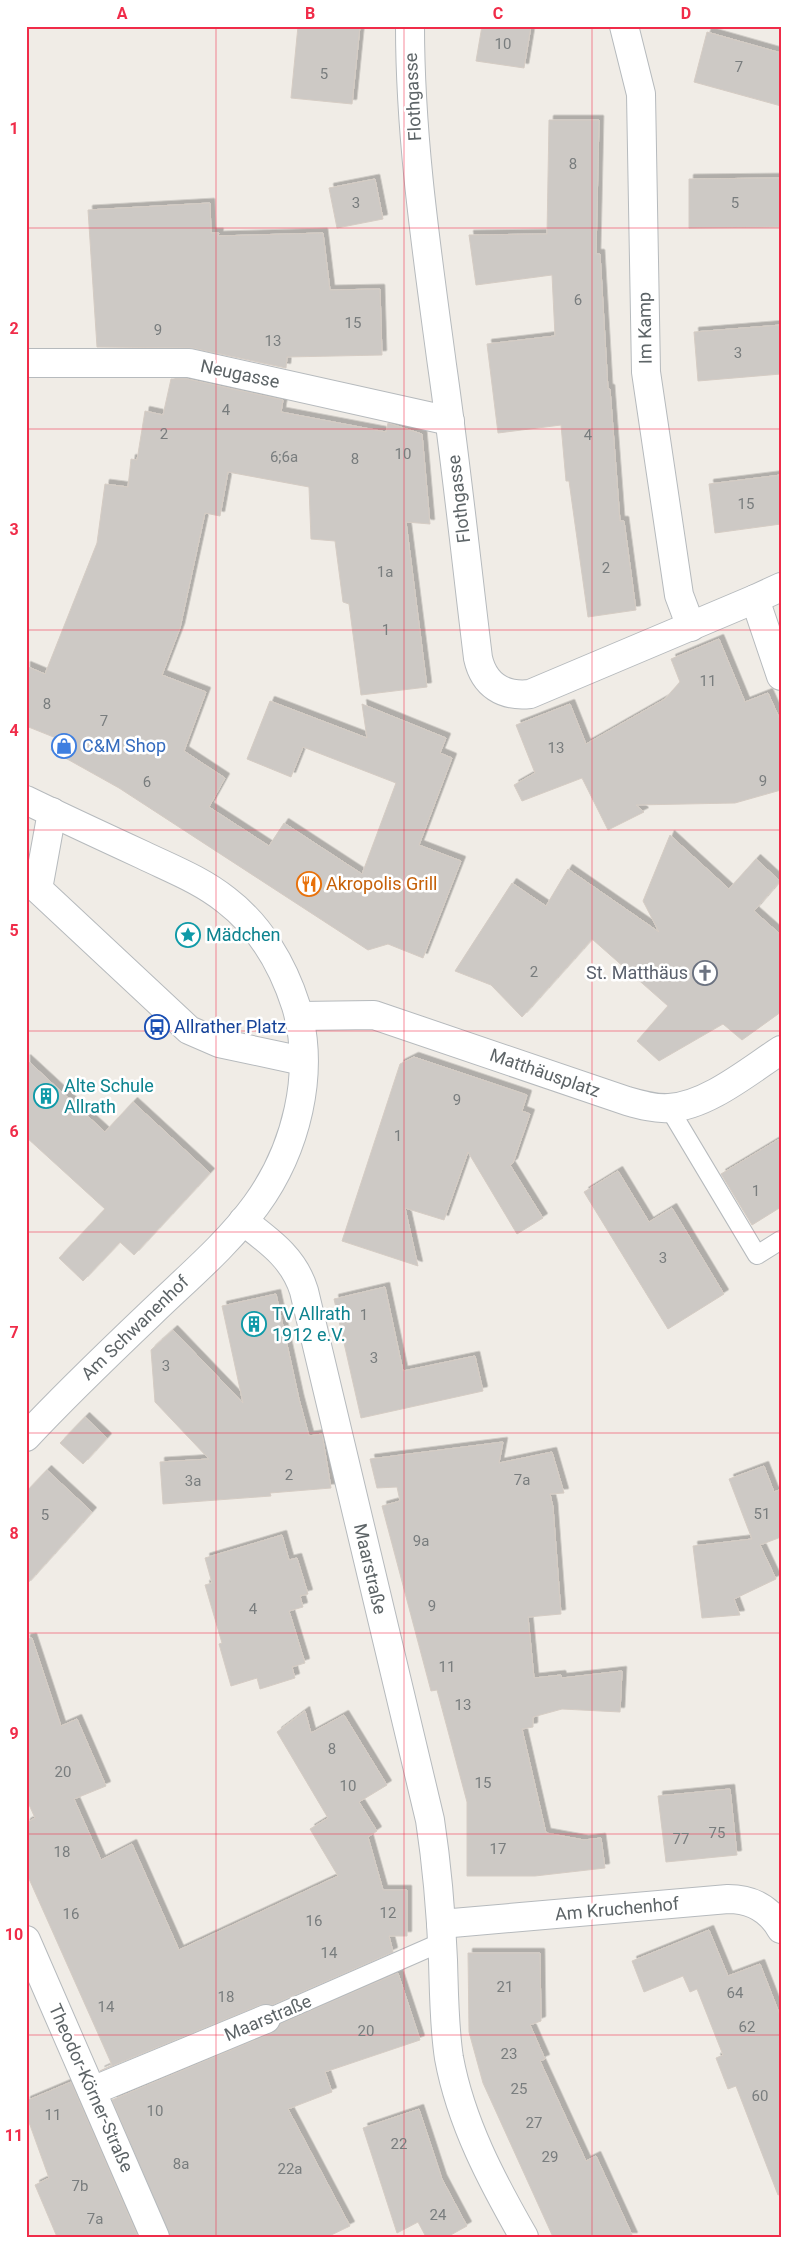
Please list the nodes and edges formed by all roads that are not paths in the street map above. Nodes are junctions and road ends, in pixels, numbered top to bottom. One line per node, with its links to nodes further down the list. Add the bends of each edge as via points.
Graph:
1 (410, 26): 4 (street, Flothgasse, via 416,153)
2 (624, 26): 7 (street, Im Kamp, via 641,94 646,372 679,595)
3 (26, 363): 4 (street, Neugasse, via 189,363)
4 (450, 421): 7 (street, Flothgasse, via 478,658 484,676 494,686 515,695 530,694)
5 (781, 587): 6 (street, Flothgasse)
6 (755, 599): 7 (street, Flothgasse); 8 (street)
7 (690, 627)
8 (781, 676)
9 (26, 800): 10 (street)
10 (52, 812): 11 (street); 12 (street, via 193,879 226,900 255,928 271,950 288,983)
11 (32, 895): 14 (street, via 189,1030 219,1043)
12 (299, 1016): 14 (street); 15 (street, Matthäusplatz, via 374,1015 627,1101)
13 (781, 1050): 15 (street, Matthäusplatz, via 701,1100)
14 (303, 1061): 16 (street, via 293,1132 269,1185)
15 (669, 1108): 17 (lane, via 757,1255)
16 (244, 1220): 18 (street, Am Schwanenhof); 20 (street, Maarstraße, via 288,1258 304,1291 430,1820)
17 (781, 1240)
18 (26, 1437)
19 (781, 1929): 20 (street, Am Kruchenhof, via 761,1906 738,1899)
20 (441, 1933): 22 (lane, Maarstraße); 25 (street, Maarstraße, via 446,2032 460,2100 480,2154)
21 (26, 1940): 23 (street, Theodor-Körner-Straße)
22 (266, 2019): 23 (street, Maarstraße)
23 (92, 2091): 24 (street, Theodor-Körner-Straße)
24 (155, 2237)
25 (524, 2237)

